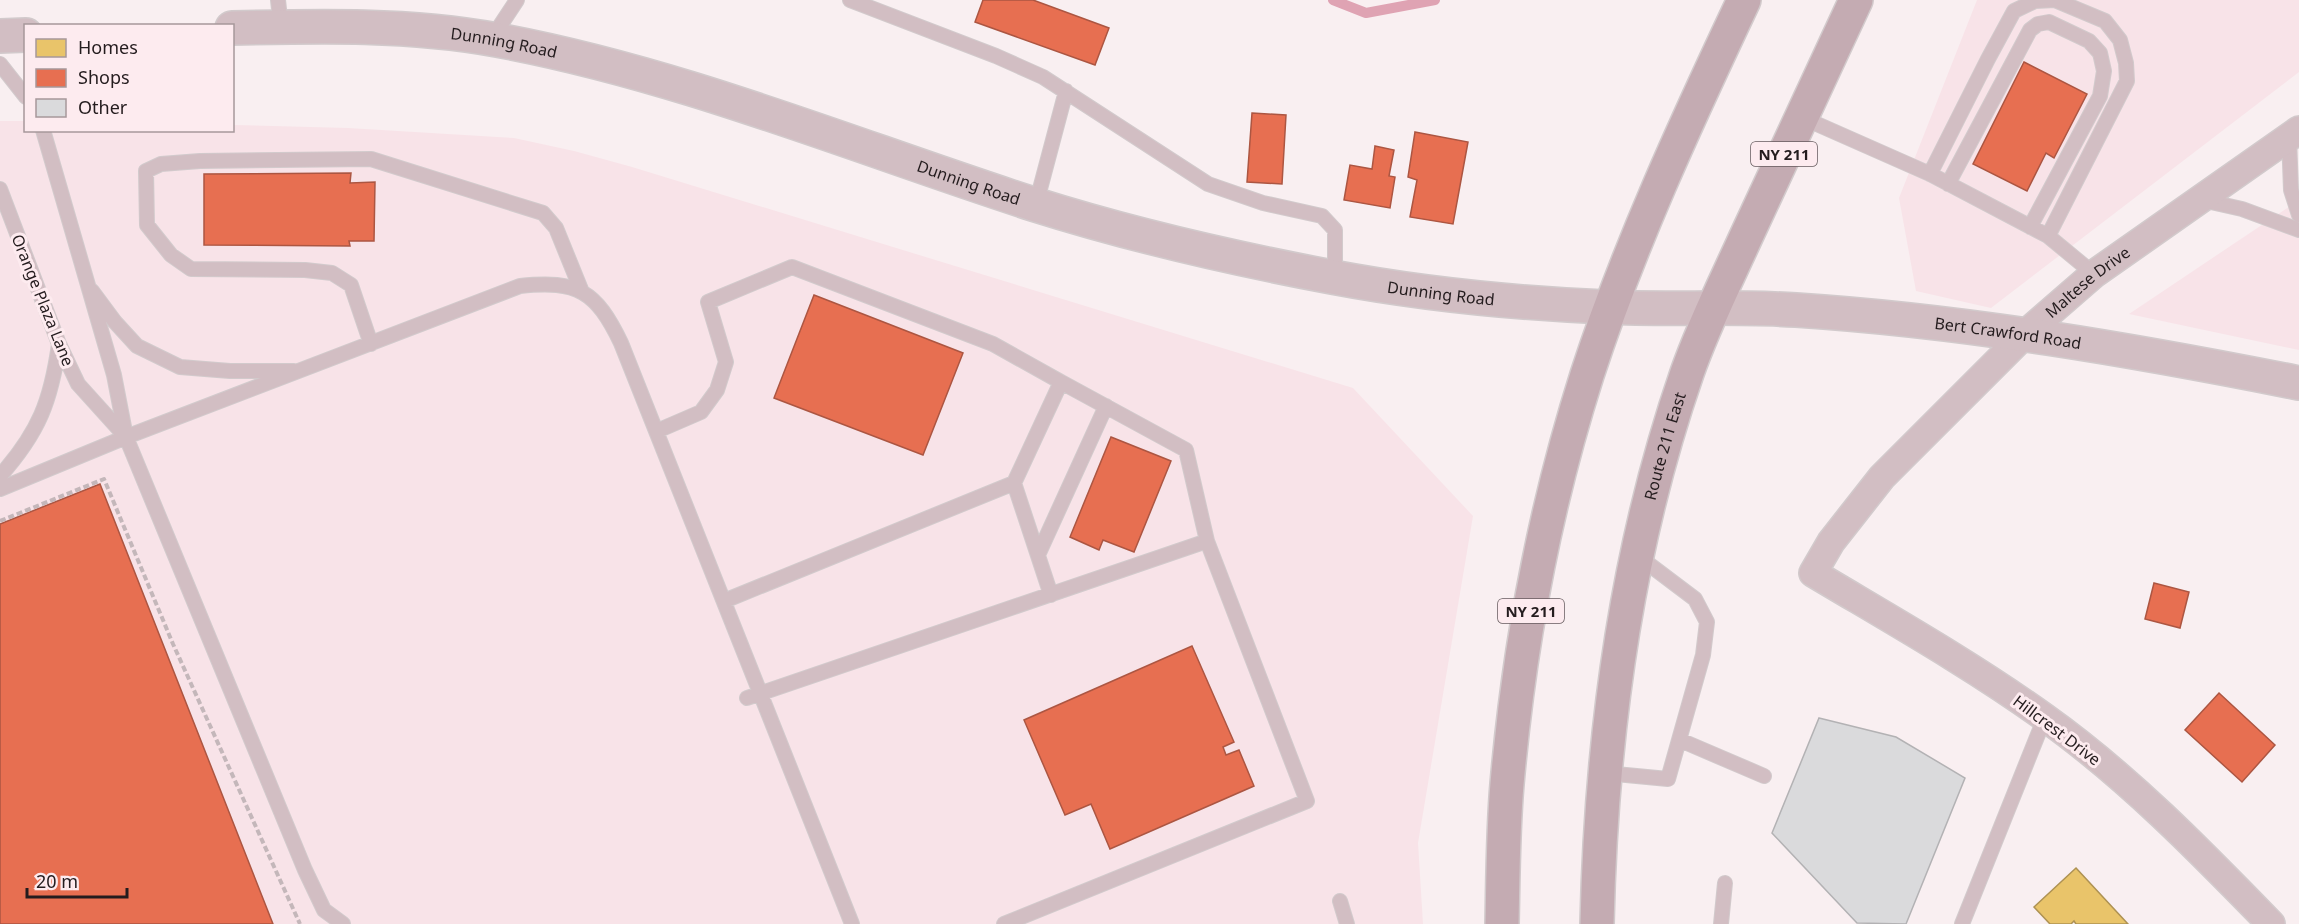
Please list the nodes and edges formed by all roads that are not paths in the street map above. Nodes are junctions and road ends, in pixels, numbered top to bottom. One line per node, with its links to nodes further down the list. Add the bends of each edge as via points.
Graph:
1 (517, 0): 9 (lane)
2 (850, 0): 11 (lane, via 996,56)
3 (1744, 0): 29 (main road, NY 211, via 1668,163)
4 (1856, 0): 13 (main road, Route 211 East / NY 211)
5 (280, 14): 6 (street, Dunning Road); 9 (street, Dunning Road)
6 (234, 27)
7 (24, 35): 8 (street)
8 (0, 36)
9 (491, 39): 20 (street, Dunning Road, via 569,55 742,105)
10 (0, 64): 12 (lane)
11 (1066, 91): 20 (lane); 26 (lane, via 1208,184 1263,203 1322,216 1335,230)
12 (24, 94)
13 (1801, 117): 16 (lane); 30 (main road, Route 211 East / NY 211)
14 (44, 132): 27 (lane)
15 (2294, 133): 19 (street, Maltese Drive); 21 (lane, via 2292,190)
16 (1930, 174): 17 (lane); 24 (lane, via 2014,11 2035,1 2055,0 2105,21 2120,40 2127,81)
17 (1948, 184): 22 (lane); 22 (lane, via 2030,30 2049,22 2089,42 2100,53 2104,71 2100,96)
18 (0, 189): 32 (lane, Orange Plaza Lane)
19 (2200, 200): 23 (lane, via 2242,209); 25 (street, Maltese Drive)
20 (1035, 204): 26 (street, Dunning Road, via 1217,254)
21 (2299, 216)
22 (2030, 226): 24 (lane)
23 (2299, 230)
24 (2048, 236): 25 (lane)
25 (2094, 274): 31 (street, Maltese Drive)
26 (1335, 278): 29 (street, Dunning Road, via 1509,301)
27 (86, 283): 34 (lane, via 137,346 180,367); 39 (lane, via 114,375)
28 (582, 292): 33 (lane, via 549,283 520,286); 33 (lane, via 556,228 543,213 371,159 200,161 161,164 147,171 147,225 171,255 191,269 332,273 351,285); 38 (lane, via 608,317)
29 (1610, 308): 30 (street, Dunning Road); 61 (main road, NY 211, via 1568,440 1524,645 1507,787)
30 (1714, 308): 31 (street, Bert Crawford Road, via 1796,310); 45 (main road, Route 211 East / NY 211, via 1669,426)
31 (2025, 334): 36 (street, Bert Crawford Road); 46 (street, Maltese Drive, via 1882,477)
32 (59, 344): 39 (lane, Orange Plaza Lane, via 78,384); 40 (lane, via 54,377 39,423)
33 (371, 344): 34 (lane)
34 (302, 371): 39 (lane)
35 (1061, 382): 37 (lane); 38 (lane, via 993,344 792,267 708,302 726,362 717,390 701,412); 41 (lane)
36 (2299, 383)
37 (1106, 406): 43 (lane, via 1186,450); 44 (lane)
38 (657, 431): 48 (lane)
39 (126, 437): 42 (lane); 57 (lane, via 305,870 324,910)
40 (0, 476)
41 (1014, 483): 44 (lane); 48 (lane)
42 (0, 489)
43 (1207, 541): 47 (lane); 59 (lane, via 1307,801)
44 (1038, 555): 47 (lane)
45 (1637, 555): 52 (lane, via 1695,599 1707,622 1703,655); 53 (main road, Route 211 East / NY 211)
46 (1812, 573): 51 (street, Hillcrest Drive, via 1954,657)
47 (1051, 595): 49 (lane)
48 (724, 601): 49 (lane)
49 (761, 694): 50 (lane); 58 (lane)
50 (747, 698)
51 (2045, 717): 64 (lane); 65 (street, Hillcrest Drive, via 2142,797)
52 (1680, 740): 53 (lane, via 1668,779); 54 (lane)
53 (1605, 773): 62 (main road, Route 211 East / NY 211)
54 (1764, 776)
55 (1725, 883): 63 (lane)
56 (1340, 901): 60 (lane)
57 (343, 924)
58 (852, 924)
59 (1004, 924)
60 (1347, 924)
61 (1502, 924)
62 (1597, 924)
63 (1721, 924)
64 (1962, 924)
65 (2271, 924)

